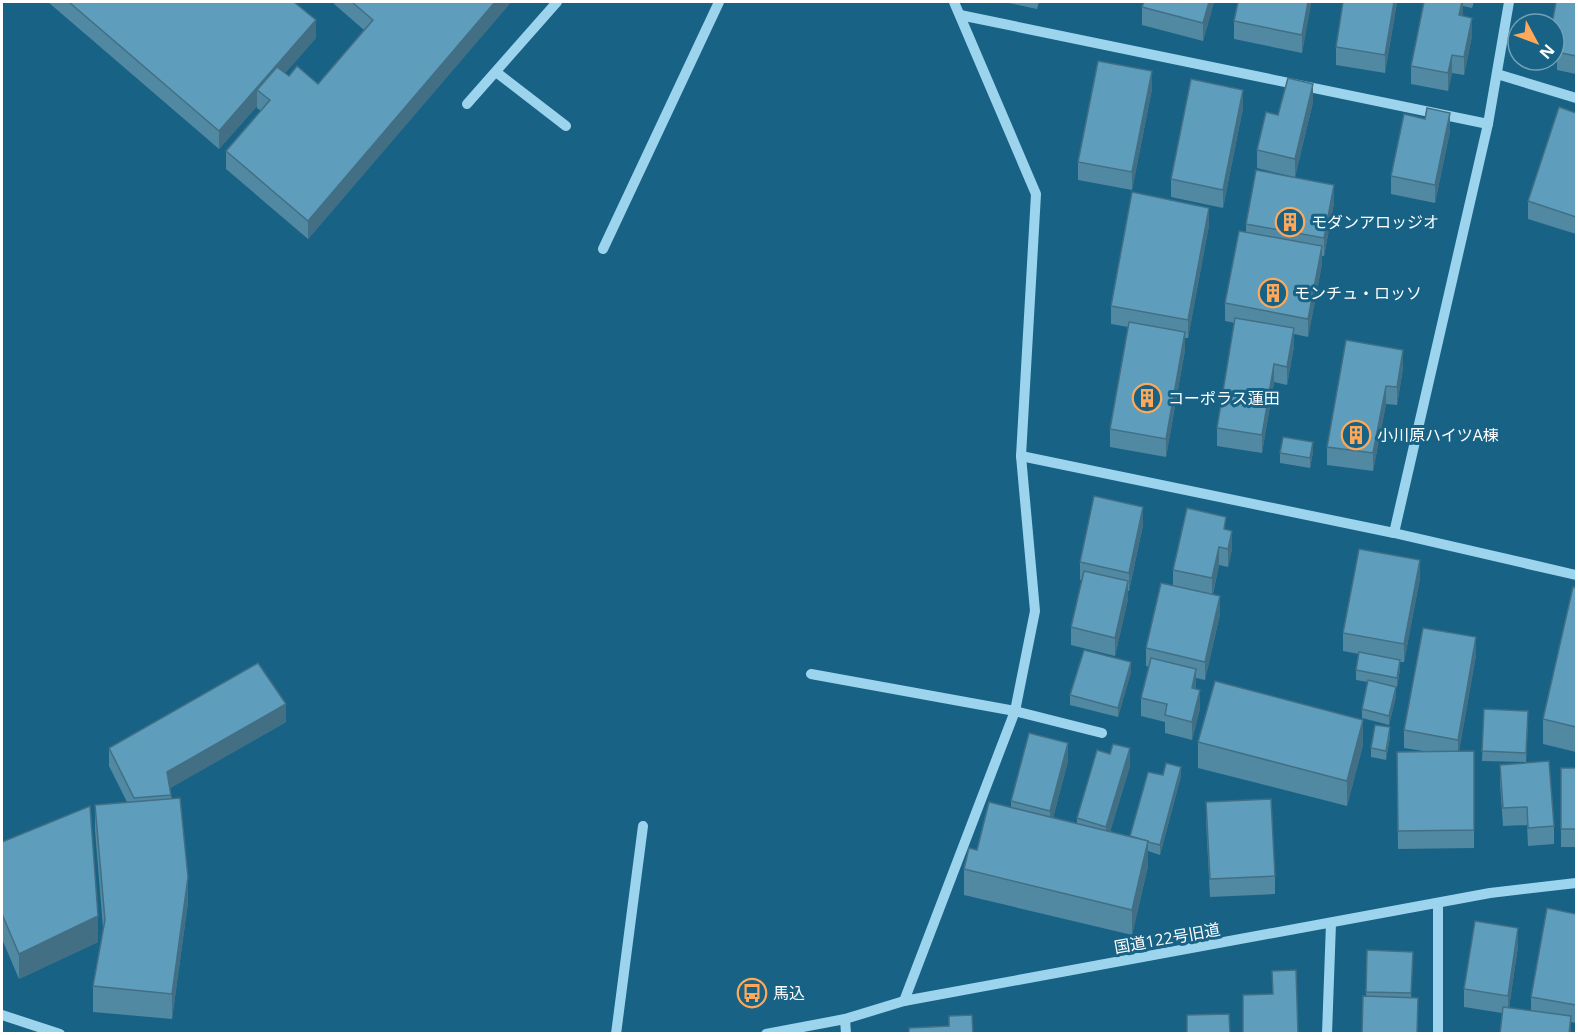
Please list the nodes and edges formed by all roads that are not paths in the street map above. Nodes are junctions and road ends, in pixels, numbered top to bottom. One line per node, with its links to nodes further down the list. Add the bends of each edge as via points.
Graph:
1 (557, 2): 6 (street)
2 (719, 2): 12 (street)
3 (954, 2): 5 (street)
4 (1509, 2): 7 (street)
5 (960, 15): 10 (street); 13 (street, via 1036,194)
6 (496, 72): 9 (street); 11 (street)
7 (1497, 74): 8 (street); 10 (street)
8 (1576, 98)
9 (467, 104)
10 (1488, 124): 14 (street)
11 (566, 126)
12 (603, 249)
13 (1021, 456): 14 (street); 17 (street, via 1035,611)
14 (1394, 533): 15 (street)
15 (1576, 575)
16 (811, 674): 17 (street)
17 (1015, 711): 18 (street); 23 (street)
18 (1102, 733)
19 (643, 826): 27 (street)
20 (1576, 883): 21 (street, 国道122号旧道)
21 (1438, 903): 22 (street, 国道122号旧道); 31 (street)
22 (1331, 923): 23 (street, 国道122号旧道); 30 (street)
23 (904, 1001): 25 (street, 国道122号旧道)
24 (2, 1016): 26 (street)
25 (845, 1019): 28 (street, 国道122号旧道); 29 (street)
26 (60, 1034)
27 (616, 1034)
28 (766, 1034)
29 (846, 1034)
30 (1327, 1034)
31 (1438, 1034)

